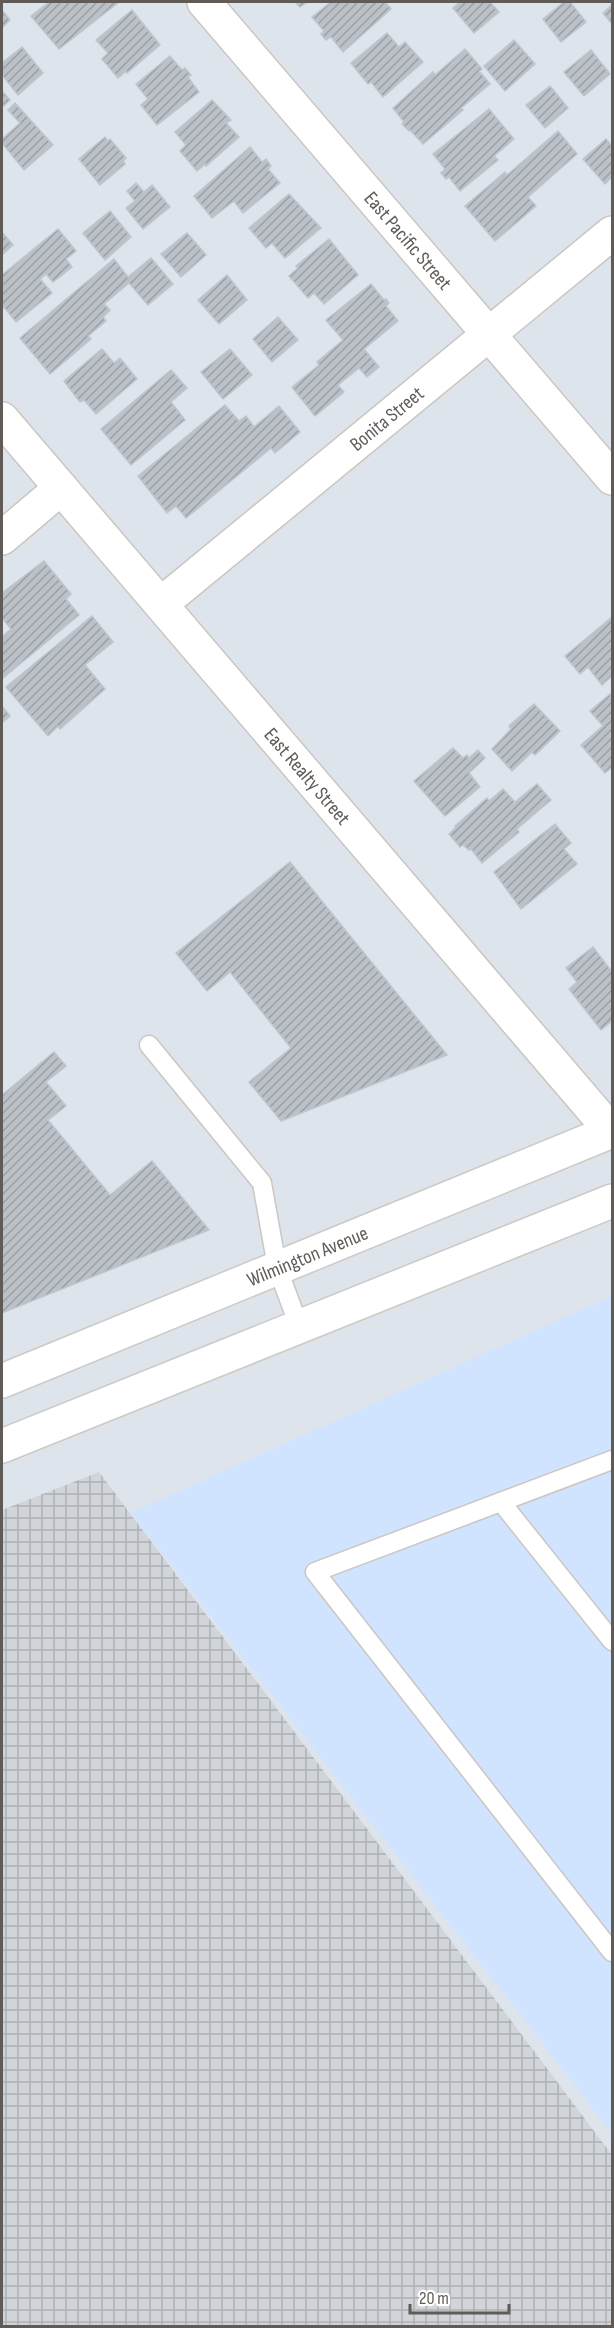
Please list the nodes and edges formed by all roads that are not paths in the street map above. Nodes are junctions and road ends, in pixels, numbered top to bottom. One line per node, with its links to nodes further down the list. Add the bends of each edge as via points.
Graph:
1 (204, 2): 3 (street, East Pacific Street)
2 (612, 233): 3 (street, Bonita Street)
3 (489, 334): 5 (street, East Pacific Street); 8 (street, Bonita Street)
4 (2, 419): 6 (street, East Realty Street)
5 (612, 478)
6 (61, 488): 7 (street); 8 (street, East Realty Street)
7 (2, 538)
8 (161, 604): 10 (street, East Realty Street)
9 (149, 1045): 12 (lane, via 262,1183)
10 (612, 1131): 12 (street, Wilmington Avenue)
11 (612, 1201): 13 (street)
12 (277, 1267): 13 (lane); 14 (street, Wilmington Avenue)
13 (299, 1326): 15 (street)
14 (2, 1381)
15 (2, 1446)
16 (612, 1460): 17 (lane)
17 (501, 1502): 18 (lane); 19 (lane, via 315,1572)
18 (612, 1641)
19 (612, 1952)

